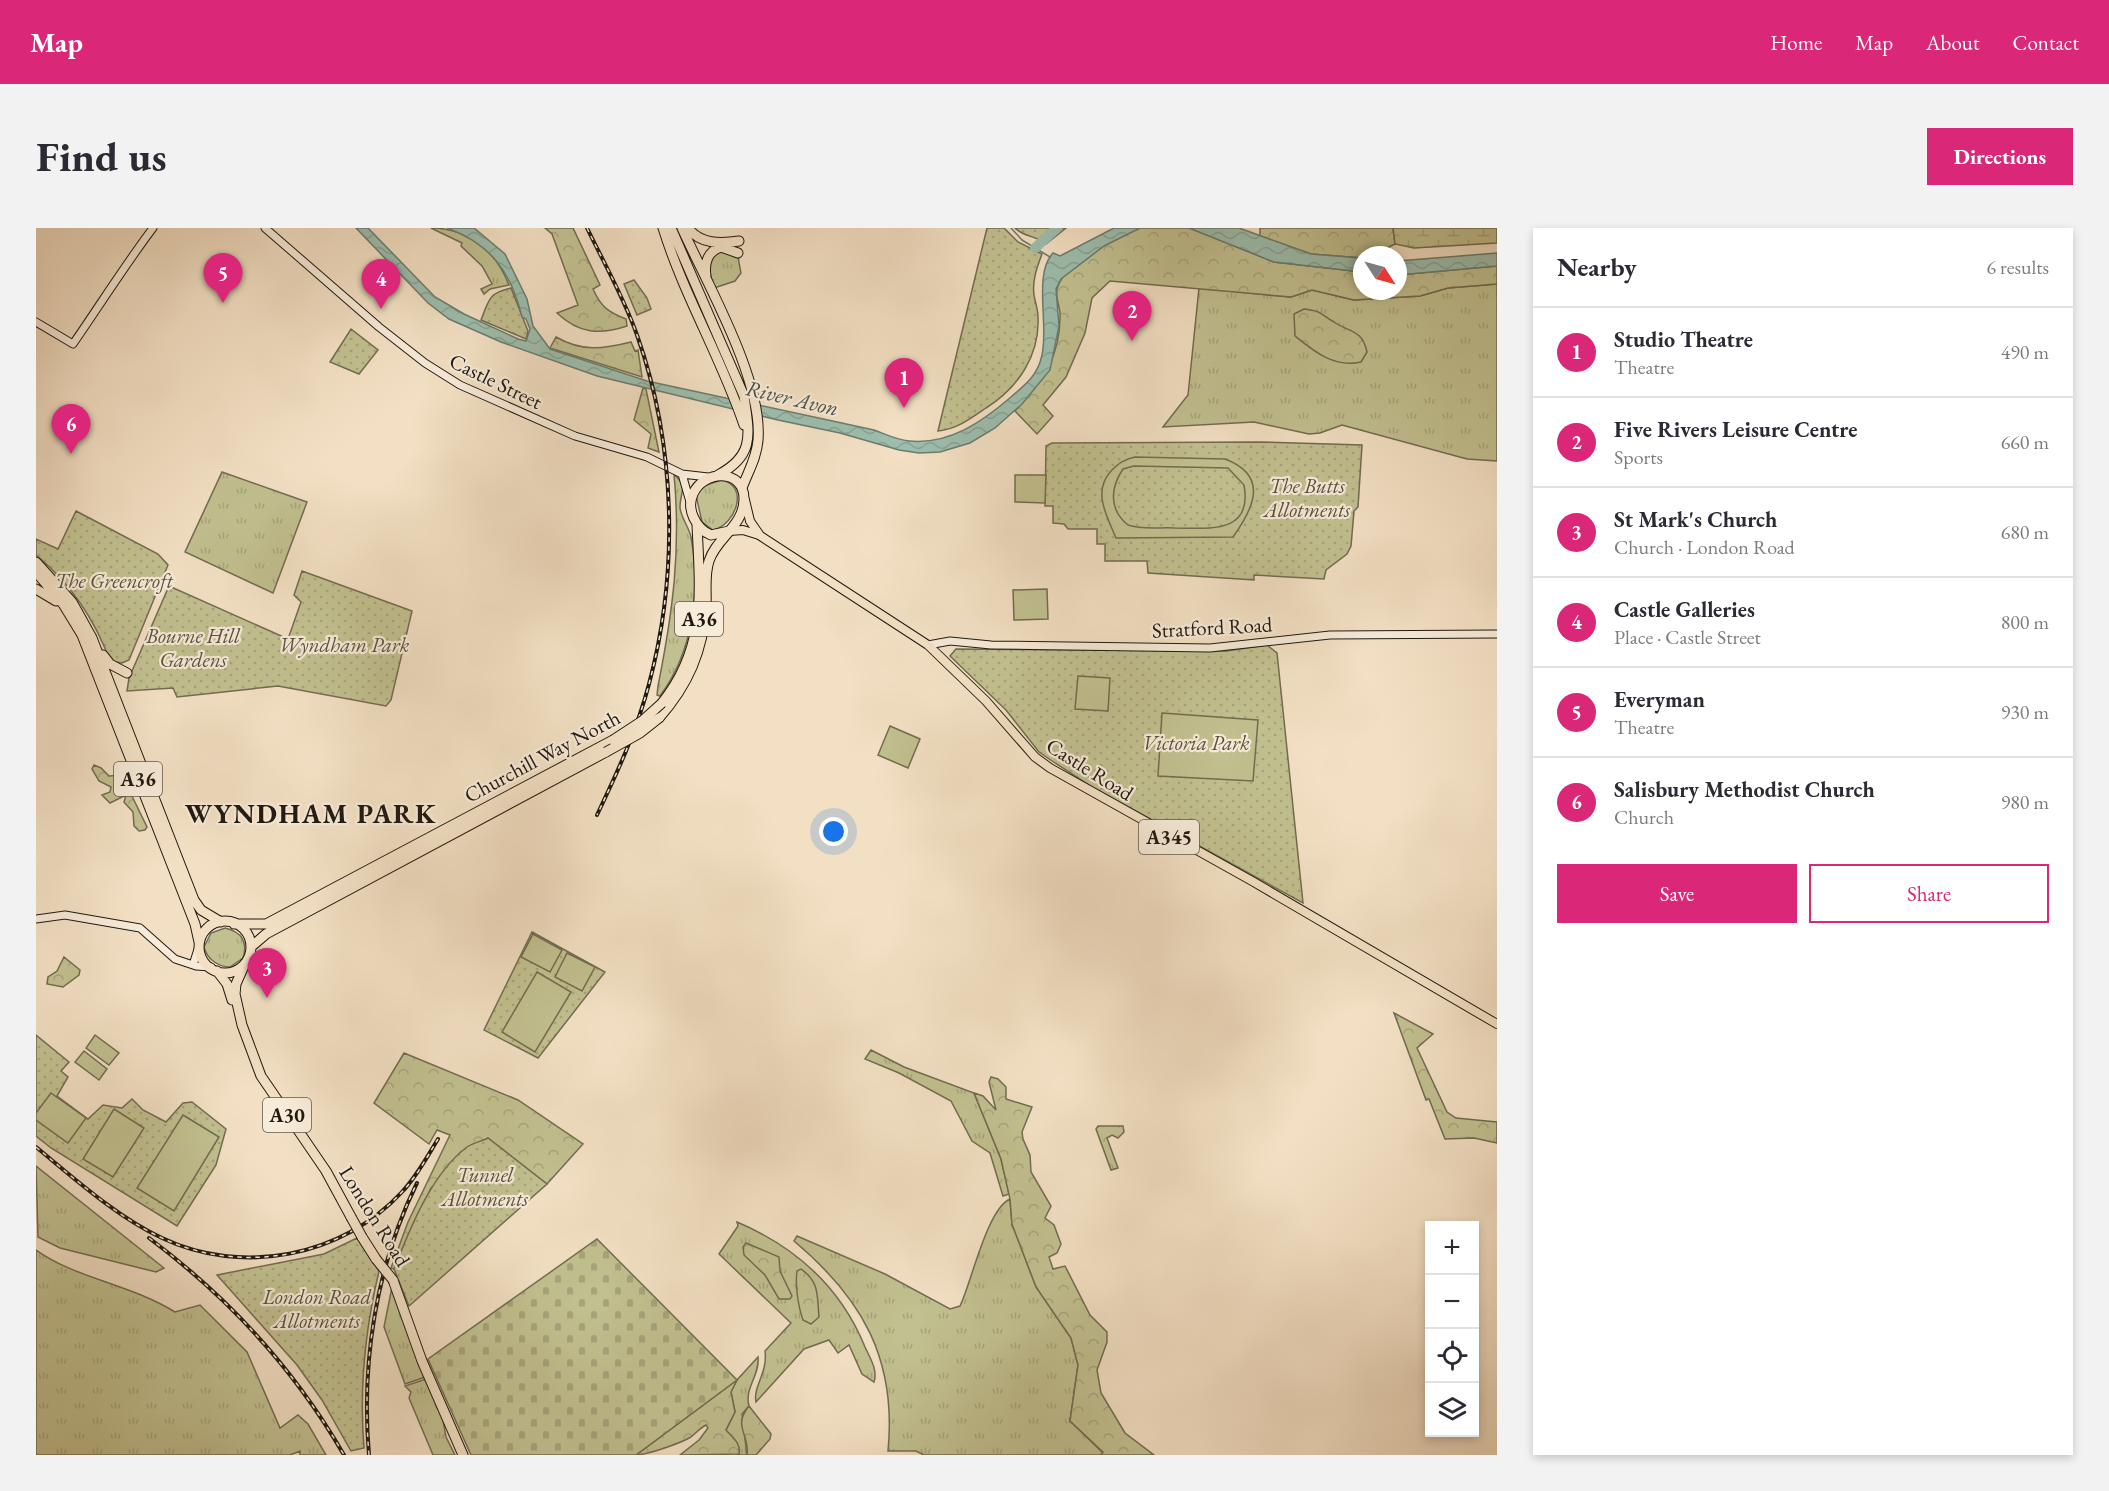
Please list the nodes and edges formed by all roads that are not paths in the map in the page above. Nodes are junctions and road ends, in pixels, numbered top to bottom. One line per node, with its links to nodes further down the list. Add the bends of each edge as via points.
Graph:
1 (153, 228): 11 (street, via 73,344)
2 (265, 228): 13 (street, Castle Street, via 379,327 460,385 567,433 637,453)
3 (663, 228): 12 (highway, via 696,315)
4 (671, 228): 9 (highway)
5 (682, 228): 9 (highway)
6 (688, 228): 7 (highway, via 705,242)
7 (739, 241)
8 (738, 253): 9 (highway, via 721,247 711,252 705,272)
9 (706, 289): 10 (highway)
10 (713, 308): 12 (highway); 15 (highway, via 742,360 758,417 758,442)
11 (36, 322)
12 (739, 396): 14 (highway, via 746,449 739,463)
13 (682, 474): 14 (street, Castle Street); 17 (street)
14 (713, 476): 15 (highway, via 732,478); 17 (highway, via 698,485)
15 (742, 488): 16 (highway)
16 (744, 498): 19 (highway, via 740,516); 20 (main road, via 750,521)
17 (690, 502): 18 (highway)
18 (697, 525): 19 (highway, via 711,535); 31 (highway, Churchill Way North / A36, bridge, via 698,626 689,660 662,704 642,722 266,924)
19 (729, 531): 20 (main road, A345); 33 (highway, Churchill Way North / A36, bridge, via 708,562 705,625 694,665 679,694 659,718 606,752 266,934)
20 (759, 535): 27 (main road, Castle Road / A345)
21 (36, 562): 26 (highway, A36, via 72,602)
22 (36, 572): 24 (highway, A36)
23 (36, 589): 24 (highway, via 49,595)
24 (72, 618): 32 (highway, A36, via 99,676 195,924)
25 (1497, 633): 27 (street, Stratford Road, via 1330,635 1210,648 950,641)
26 (92, 638): 28 (highway, via 108,662); 30 (highway, A36, via 194,900 201,910)
27 (928, 645): 38 (main road, Castle Road / A345, via 1045,765)
28 (126, 673)
29 (36, 919): 34 (street, via 65,915 140,928 171,957)
30 (221, 922): 31 (highway); 32 (highway, via 208,927)
31 (234, 924): 33 (highway, via 246,935)
32 (199, 945): 34 (street); 36 (highway, via 202,959)
33 (251, 947): 35 (highway)
34 (192, 965): 36 (street)
35 (244, 966): 36 (highway, via 229,972); 37 (highway, London Road / A30, via 235,987)
36 (214, 969): 37 (highway, London Road / A30)
37 (237, 1007): 39 (highway, London Road / A30, bridge, via 266,1085 310,1146 376,1259 393,1280 422,1361)
38 (1497, 1024)
39 (463, 1455)

